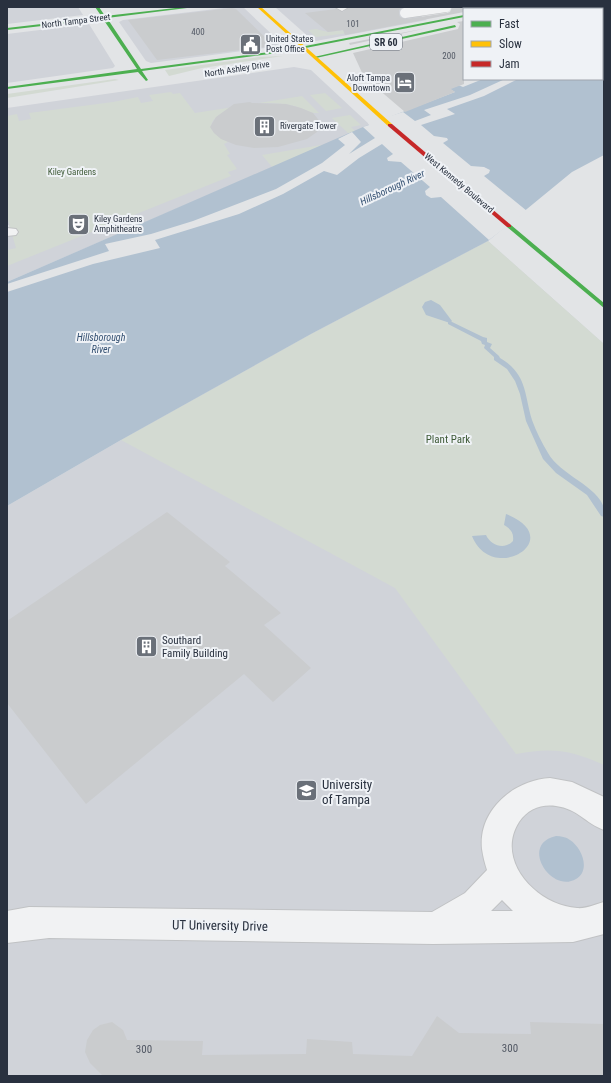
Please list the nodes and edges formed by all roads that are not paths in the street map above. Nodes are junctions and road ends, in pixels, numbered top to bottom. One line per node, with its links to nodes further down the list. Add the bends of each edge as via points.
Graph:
1 (97, 7): 8 (main road)
2 (193, 7): 8 (main road, North Tampa Street)
3 (259, 7): 12 (main road, West Kennedy Boulevard)
4 (425, 7): 9 (main road, SR 60)
5 (446, 7): 6 (street, bridge)
6 (405, 13)
7 (463, 16): 9 (main road)
8 (104, 18): 11 (main road, North Tampa Street); 15 (main road)
9 (445, 20): 10 (main road, SR 60); 12 (main road)
10 (460, 25): 13 (main road, SR 60)
11 (7, 29)
12 (304, 47): 13 (main road, West Kennedy Boulevard); 15 (main road)
13 (316, 57): 14 (main road); 18 (main road, West Kennedy Boulevard, via 377,114)
14 (302, 59)
15 (139, 69): 16 (main road, via 151,82); 17 (main road)
16 (136, 84)
17 (7, 88)
18 (604, 306)
19 (604, 816): 20 (street, UT University Drive, via 582,800 561,793 540,792 521,799 507,812 497,831 497,853)
20 (503, 873): 21 (street, UT University Drive, via 515,893 531,909 551,921); 23 (street, UT University Drive, via 496,886 475,906 459,917)
21 (593, 923): 23 (street, UT University Drive)
22 (7, 927): 23 (street, UT University Drive, via 49,922)
23 (433, 928)

